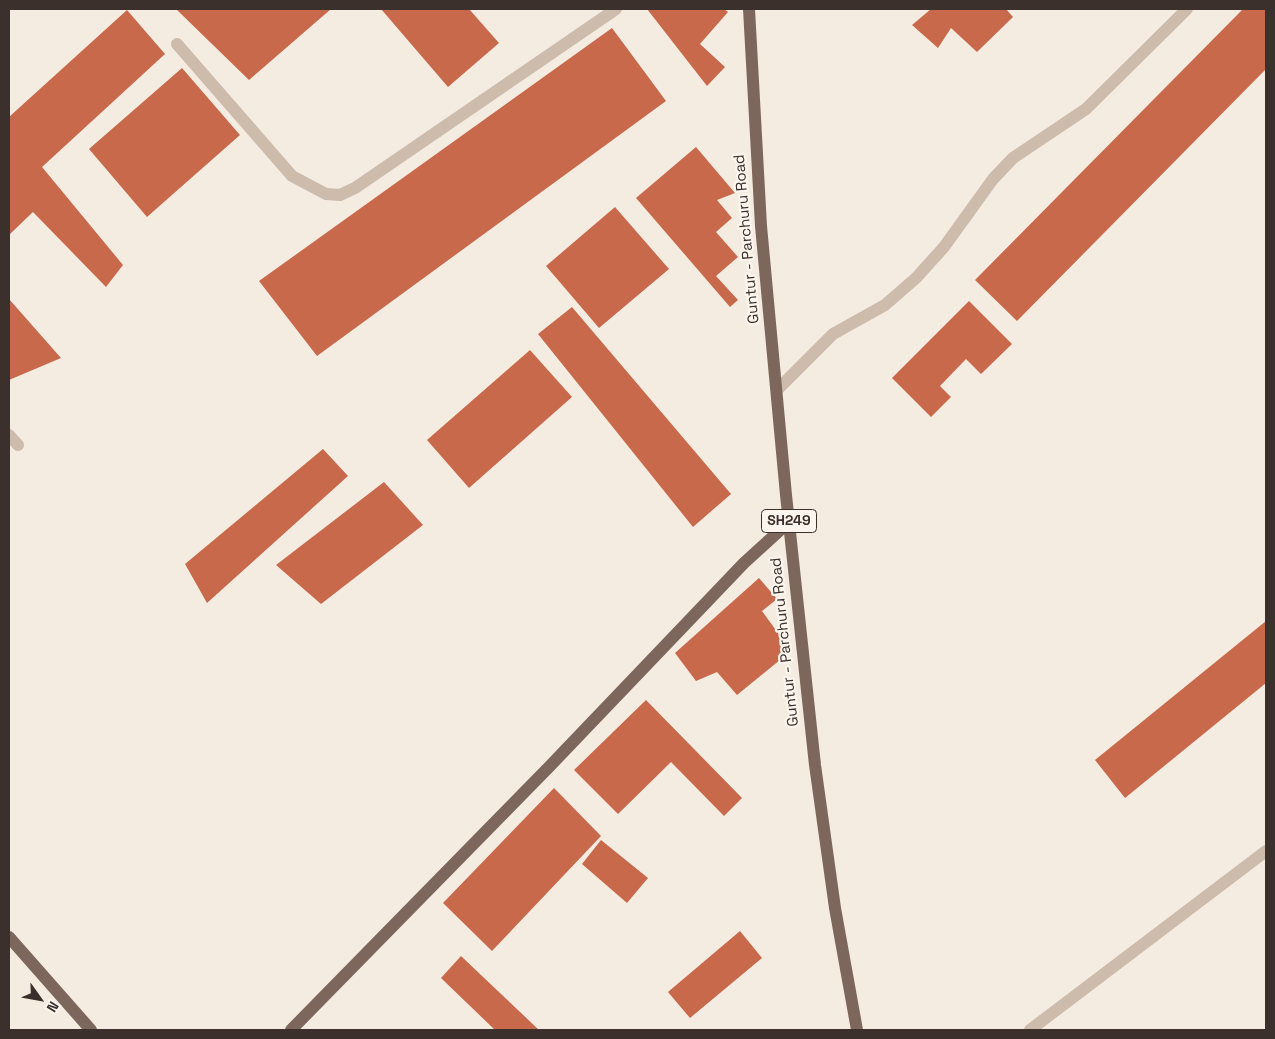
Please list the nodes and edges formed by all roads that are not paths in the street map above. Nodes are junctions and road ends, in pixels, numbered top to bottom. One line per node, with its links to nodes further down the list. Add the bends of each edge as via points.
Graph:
1 (616, 9): 4 (lane, via 355,188 340,195 326,194 292,176)
2 (749, 9): 5 (main road, Guntur - Parchuru Road / SH249, via 761,226)
3 (1187, 9): 5 (lane, via 1086,110 1013,158 993,178 944,247 916,278 885,305 833,334)
4 (177, 44)
5 (777, 390): 8 (main road, Guntur - Parchuru Road / SH249)
6 (9, 435): 7 (lane)
7 (18, 445)
8 (789, 522): 12 (main road, via 738,570); 13 (main road, Guntur - Parchuru Road / SH249, via 815,765 835,908)
9 (1266, 851): 14 (lane)
10 (9, 937): 11 (main road)
11 (91, 1030)
12 (291, 1030)
13 (857, 1030)
14 (1030, 1030)

